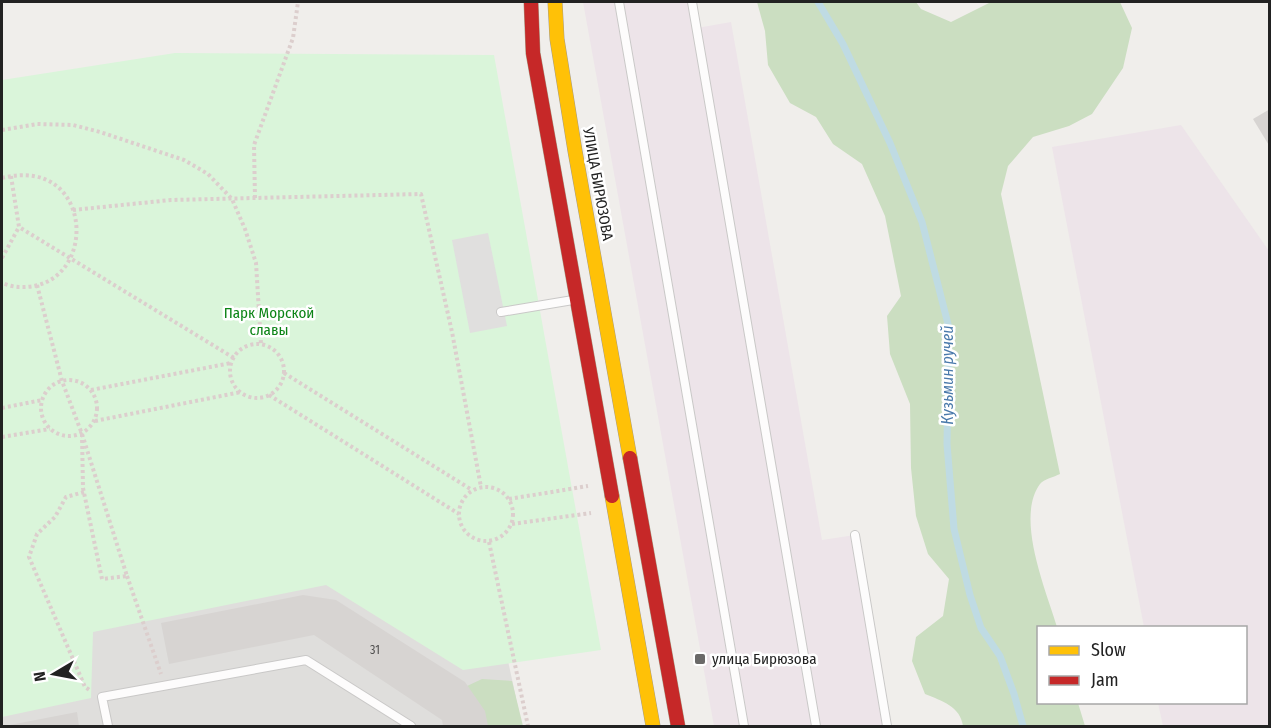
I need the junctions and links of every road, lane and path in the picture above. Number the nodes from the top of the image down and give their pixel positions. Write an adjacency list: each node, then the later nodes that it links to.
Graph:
1 (298, 2): 9 (path)
2 (531, 2): 17 (main road)
3 (555, 2): 50 (main road, УЛИЦА БИРЮЗОВА)
4 (619, 2): 51 (lane)
5 (692, 2): 52 (lane)
6 (2, 130): 10 (path)
7 (11, 176): 8 (path); 11 (path); 12 (path)
8 (2, 178)
9 (255, 198): 10 (path); 34 (path)
10 (232, 199): 11 (path); 19 (path)
11 (73, 210): 14 (path)
12 (20, 227): 13 (path); 14 (path)
13 (2, 258)
14 (70, 258): 16 (path); 20 (path)
15 (2, 284): 16 (path)
16 (37, 285): 23 (path)
17 (576, 300): 18 (lane); 33 (main road)
18 (501, 312)
19 (261, 344): 20 (path); 22 (path)
20 (234, 358): 21 (path)
21 (231, 363): 24 (path); 25 (path)
22 (284, 373): 26 (path); 35 (path)
23 (62, 381): 24 (path); 27 (path); 31 (path)
24 (91, 390): 29 (path)
25 (241, 392): 26 (path); 29 (path)
26 (269, 395): 39 (path)
27 (42, 400): 28 (path); 30 (path)
28 (2, 408)
29 (95, 421): 31 (path)
30 (50, 429): 31 (path); 32 (path)
31 (82, 434): 36 (path); 43 (path)
32 (2, 437)
33 (610, 483): 37 (path); 38 (main road)
34 (481, 487): 35 (path); 37 (path)
35 (472, 490): 39 (path)
36 (84, 492): 43 (path); 45 (path)
37 (509, 499): 40 (path)
38 (615, 509): 40 (path); 49 (main road)
39 (459, 514): 42 (path)
40 (512, 524): 42 (path)
41 (855, 535): 53 (lane)
42 (489, 542): 48 (path)
43 (127, 576): 44 (path)
44 (165, 686): 45 (lane); 47 (lane)
45 (102, 697): 46 (lane)
46 (108, 726)
47 (411, 726)
48 (528, 726)
49 (653, 726)
50 (678, 726)
51 (744, 726)
52 (816, 726)
53 (887, 726)

